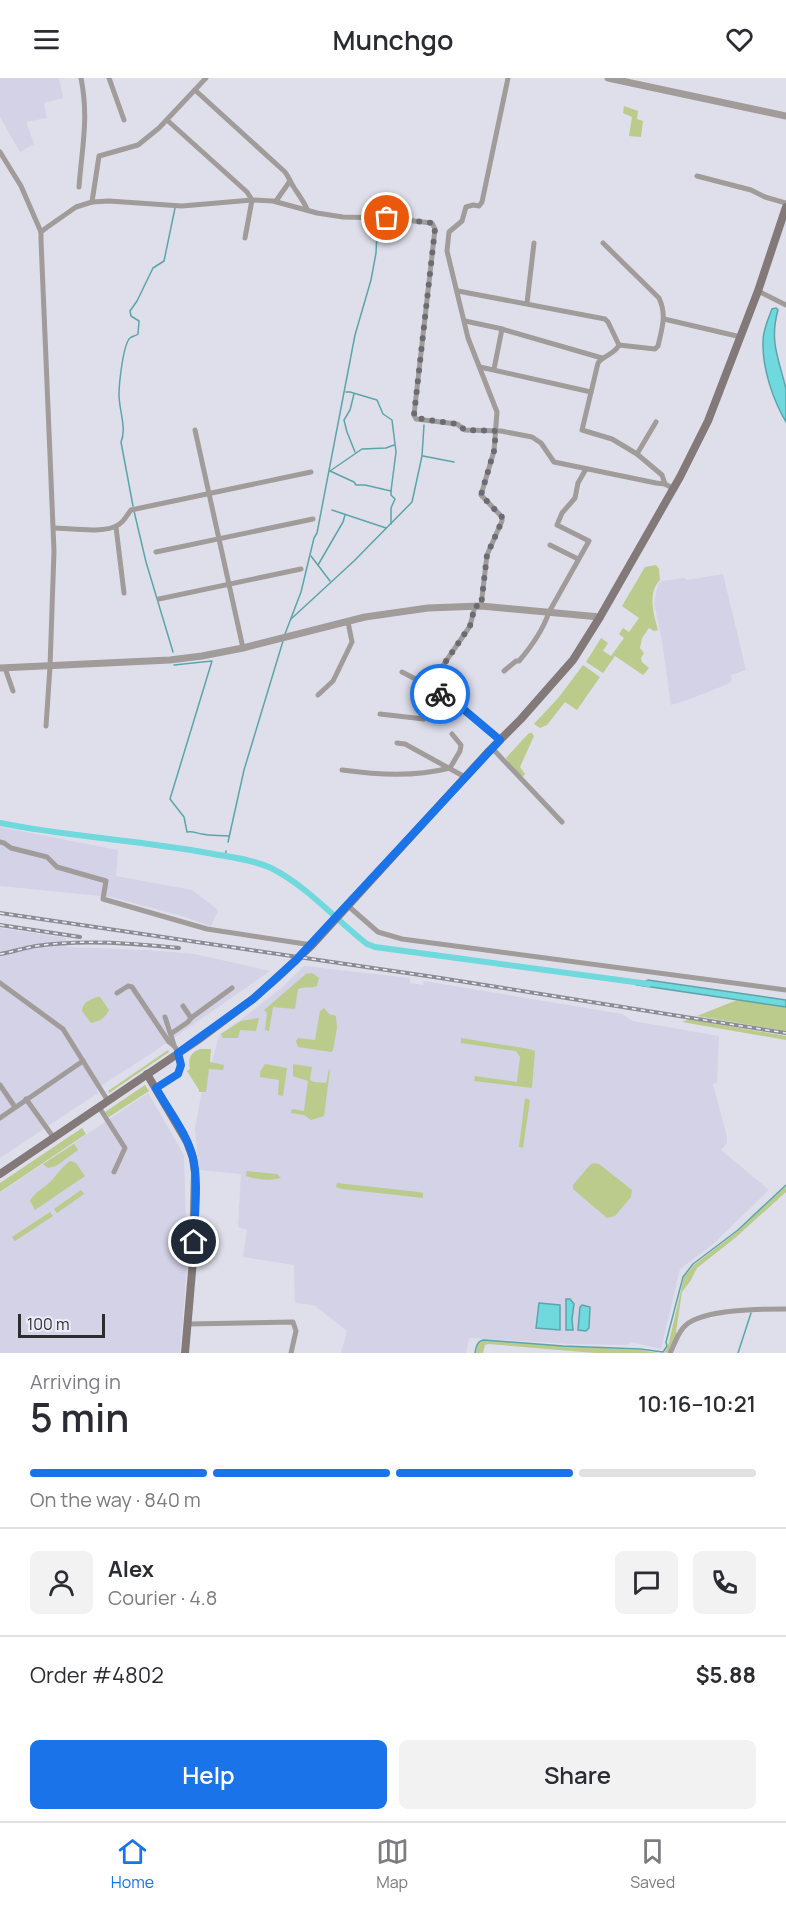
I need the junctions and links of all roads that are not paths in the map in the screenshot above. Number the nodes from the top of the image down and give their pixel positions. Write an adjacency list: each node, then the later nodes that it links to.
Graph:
1 (81, 78): 13 (street)
2 (110, 78): 8 (street)
3 (206, 78): 6 (street)
4 (508, 78): 23 (street)
5 (608, 78): 7 (street)
6 (195, 90): 9 (street); 12 (street)
7 (786, 116)
8 (124, 120)
9 (167, 120): 14 (street); 16 (street)
10 (0, 152): 19 (street)
11 (697, 176): 17 (street)
12 (290, 181): 15 (street); 18 (street)
13 (79, 187)
14 (252, 200): 15 (street); 16 (street); 20 (street)
15 (276, 201): 18 (street)
16 (92, 202): 19 (street)
17 (786, 205): 24 (main road)
18 (307, 209): 38 (street)
19 (41, 232): 47 (street)
20 (245, 238)
21 (534, 243): 25 (street)
22 (603, 243): 27 (street)
23 (458, 291): 25 (street); 28 (street)
24 (758, 291): 26 (street); 30 (main road)
25 (527, 303): 31 (street)
26 (786, 305)
27 (664, 319): 30 (street); 31 (street)
28 (465, 321): 29 (street); 33 (street)
29 (502, 329): 32 (street); 34 (street)
30 (741, 337): 43 (main road)
31 (619, 345): 32 (street)
32 (602, 358): 35 (street)
33 (480, 368): 34 (street); 38 (street)
34 (494, 369): 35 (street)
35 (591, 392): 39 (street)
36 (656, 422): 39 (street)
37 (195, 430): 44 (street)
38 (496, 431): 40 (street); 56 (street)
39 (637, 454): 42 (street)
40 (586, 468): 42 (street); 51 (street)
41 (311, 472): 44 (street)
42 (665, 483): 43 (street)
43 (674, 489): 58 (main road)
44 (209, 494): 46 (street); 48 (street)
45 (313, 519): 48 (street)
46 (116, 527): 47 (street); 54 (street)
47 (54, 528): 61 (street)
48 (219, 539): 50 (street); 53 (street)
49 (550, 545): 51 (street)
50 (156, 552)
51 (578, 559): 57 (street)
52 (302, 569): 53 (street)
53 (229, 585): 55 (street); 60 (street)
54 (123, 593)
55 (159, 599)
56 (478, 606): 57 (street); 59 (street); 65 (street)
57 (549, 612): 58 (street); 63 (street)
58 (600, 617): 72 (main road)
59 (348, 622): 60 (street); 67 (street)
60 (243, 648): 61 (street)
61 (50, 667): 62 (street); 70 (street)
62 (3, 668): 66 (street)
63 (504, 671)
64 (402, 672): 65 (street)
65 (429, 686): 68 (street)
66 (13, 691)
67 (318, 695)
68 (442, 696): 69 (street); 72 (street)
69 (380, 714)
70 (46, 726)
71 (452, 734): 75 (street)
72 (500, 740): 74 (main road)
73 (398, 743): 75 (street)
74 (492, 748): 77 (main road); 78 (street)
75 (450, 768): 76 (street); 77 (street)
76 (342, 770)
77 (465, 777): 80 (main road)
78 (562, 822)
79 (0, 842): 81 (street)
80 (345, 908): 81 (main road); 84 (street)
81 (312, 945): 90 (main road)
82 (0, 982): 91 (street)
83 (232, 988): 88 (street)
84 (786, 990)
85 (117, 993): 90 (street)
86 (183, 1006): 88 (street)
87 (165, 1017): 89 (street)
88 (190, 1018): 89 (street)
89 (171, 1033): 90 (street)
90 (176, 1049): 92 (main road); 94 (street)
91 (83, 1061): 95 (street); 96 (street)
92 (147, 1074): 94 (main road); 96 (main road)
93 (0, 1085): 97 (street)
94 (156, 1088): 104 (main road)
95 (26, 1099): 97 (street); 100 (street)
96 (108, 1101): 98 (main road)
97 (15, 1107): 99 (street)
98 (99, 1107): 100 (main road); 101 (street)
99 (0, 1118)
100 (54, 1138): 102 (main road)
101 (114, 1172)
102 (0, 1174)
103 (786, 1309): 107 (street)
104 (188, 1324): 105 (main road); 106 (street)
105 (185, 1353)
106 (291, 1353)
107 (670, 1353)

